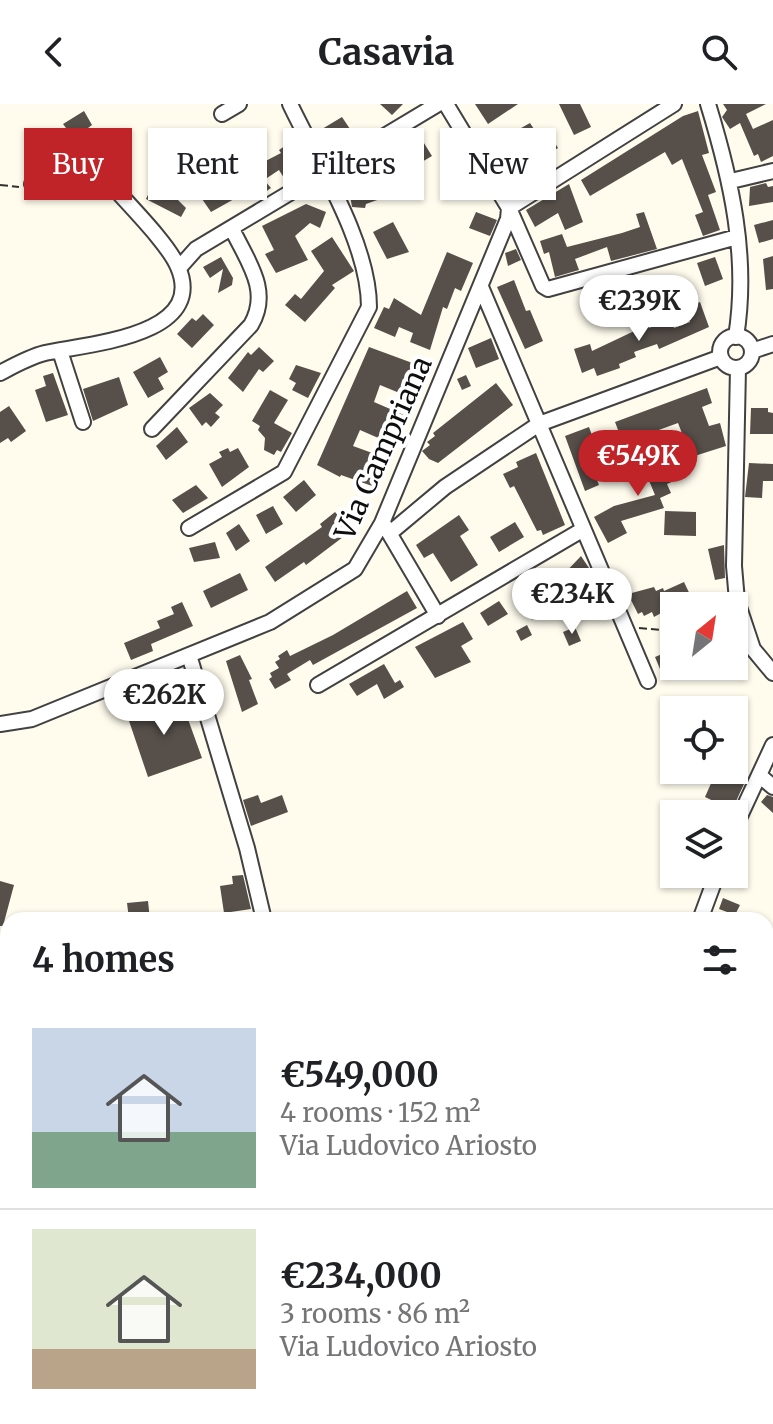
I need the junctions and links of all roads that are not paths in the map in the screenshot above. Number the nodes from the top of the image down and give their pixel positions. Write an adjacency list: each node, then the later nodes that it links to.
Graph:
1 (239, 104): 6 (street)
2 (290, 104): 7 (street)
3 (445, 104): 8 (street); 14 (street)
4 (674, 104): 14 (street)
5 (708, 104): 10 (street)
6 (222, 114)
7 (301, 128)
8 (402, 128)
9 (773, 171): 10 (street)
10 (731, 181): 16 (street)
11 (283, 197): 15 (street)
12 (121, 200): 17 (street)
13 (335, 200): 29 (street)
14 (509, 208): 16 (street); 18 (street, Via Campriana)
15 (232, 229): 17 (street); 28 (street)
16 (737, 237): 19 (street)
17 (179, 268): 21 (street)
18 (481, 287): 27 (street); 30 (street, Via Campriana)
19 (736, 337): 22 (street); 23 (street)
20 (773, 344): 22 (street)
21 (60, 351): 25 (street); 26 (street)
22 (752, 351): 24 (street)
23 (721, 357): 24 (street); 27 (street)
24 (738, 368): 34 (street)
25 (0, 373)
26 (83, 422)
27 (539, 424): 30 (street); 31 (street)
28 (152, 429)
29 (189, 528)
30 (386, 528): 32 (street); 33 (street, Via Campriana)
31 (582, 530): 32 (street); 35 (street)
32 (438, 616): 36 (street)
33 (189, 655): 37 (street, Via Campriana); 43 (street)
34 (773, 673)
35 (648, 681)
36 (318, 685)
37 (0, 724)
38 (773, 745): 39 (street)
39 (759, 775): 40 (street); 41 (street)
40 (773, 787)
41 (747, 800)
42 (712, 888): 44 (street)
43 (262, 912)
44 (703, 912)

